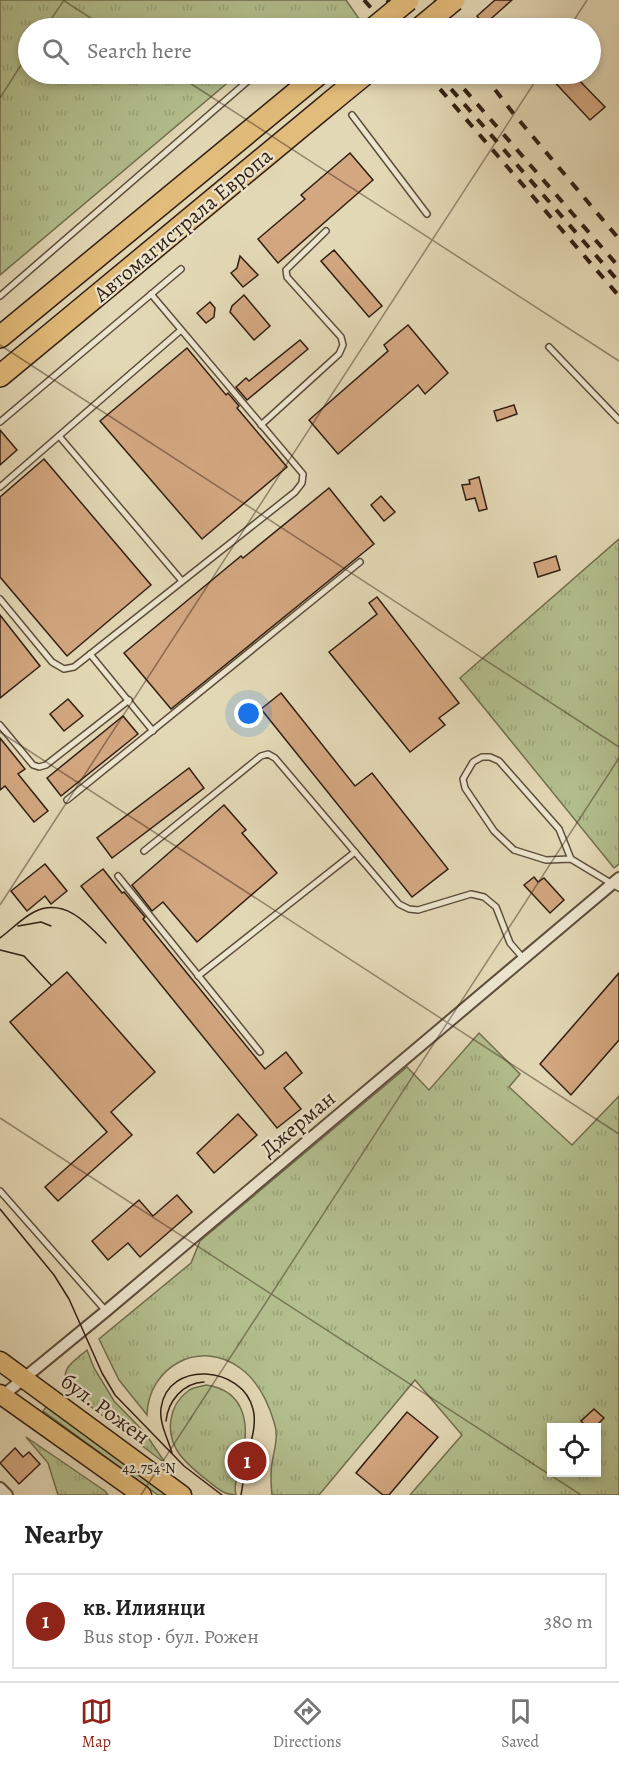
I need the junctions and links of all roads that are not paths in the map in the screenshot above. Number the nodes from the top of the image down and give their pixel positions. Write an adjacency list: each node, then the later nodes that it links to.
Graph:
1 (408, 0): 3 (highway, bridge)
2 (454, 0): 4 (highway, bridge)
3 (386, 18)
4 (432, 18)
5 (244, 84): 13 (lane)
6 (306, 84): 15 (highway, Автомагистрала Европа)
7 (353, 84): 17 (highway, Автомагистрала Европа, bridge)
8 (352, 115): 9 (lane)
9 (427, 214)
10 (327, 231): 20 (lane)
11 (181, 269): 12 (lane)
12 (151, 294): 14 (lane); 19 (lane)
13 (0, 296)
14 (181, 330): 20 (lane); 21 (lane)
15 (0, 337)
16 (549, 347): 18 (lane)
17 (0, 376)
18 (619, 420)
19 (0, 422)
20 (261, 425): 24 (lane)
21 (59, 436): 22 (lane); 24 (lane)
22 (0, 487)
23 (360, 562): 29 (lane)
24 (182, 581): 26 (lane)
25 (0, 599): 26 (lane)
26 (90, 654): 27 (lane)
27 (129, 700): 28 (lane); 29 (lane)
28 (0, 725)
29 (153, 731): 30 (lane)
30 (67, 800)
31 (144, 851): 32 (lane)
32 (355, 852): 36 (lane); 37 (lane)
33 (571, 859): 33 (lane); 35 (lane)
34 (118, 876): 37 (lane)
35 (617, 883): 36 (street, Джерман)
36 (524, 959): 40 (street, Джерман)
37 (198, 976): 38 (lane)
38 (260, 1052)
39 (0, 1191): 40 (lane)
40 (106, 1311): 42 (street, Джерман)
41 (0, 1361): 42 (main road, бул. Рожен)
42 (23, 1379): 43 (street, Джерман); 49 (main road, бул. Рожен)
43 (1, 1396): 44 (main road)
44 (106, 1469): 47 (street); 48 (main road)
45 (0, 1488): 46 (street)
46 (7, 1495)
47 (128, 1495)
48 (142, 1495)
49 (182, 1495)

